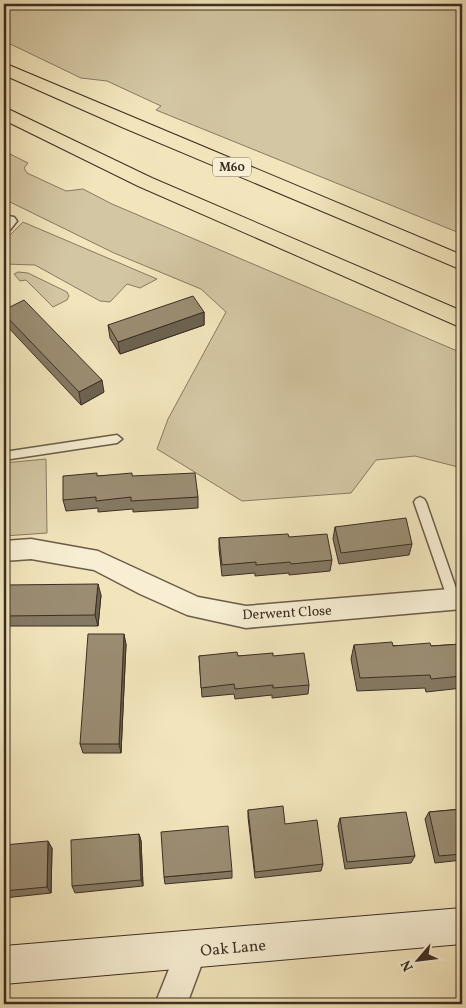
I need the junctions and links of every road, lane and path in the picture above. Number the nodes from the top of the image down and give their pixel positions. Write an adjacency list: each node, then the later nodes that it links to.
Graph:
1 (4, 68): 5 (highway, M60)
2 (4, 113): 4 (highway)
3 (4, 128): 4 (highway)
4 (91, 156): 6 (highway)
5 (462, 263)
6 (462, 320)
7 (117, 439): 8 (lane)
8 (4, 456)
9 (420, 502): 11 (lane)
10 (4, 551): 11 (street, Derwent Close)
11 (458, 600)
12 (462, 926): 13 (street, Oak Lane)
13 (192, 950): 14 (street, Oak Lane); 15 (street)
14 (4, 965)
15 (170, 1004)

